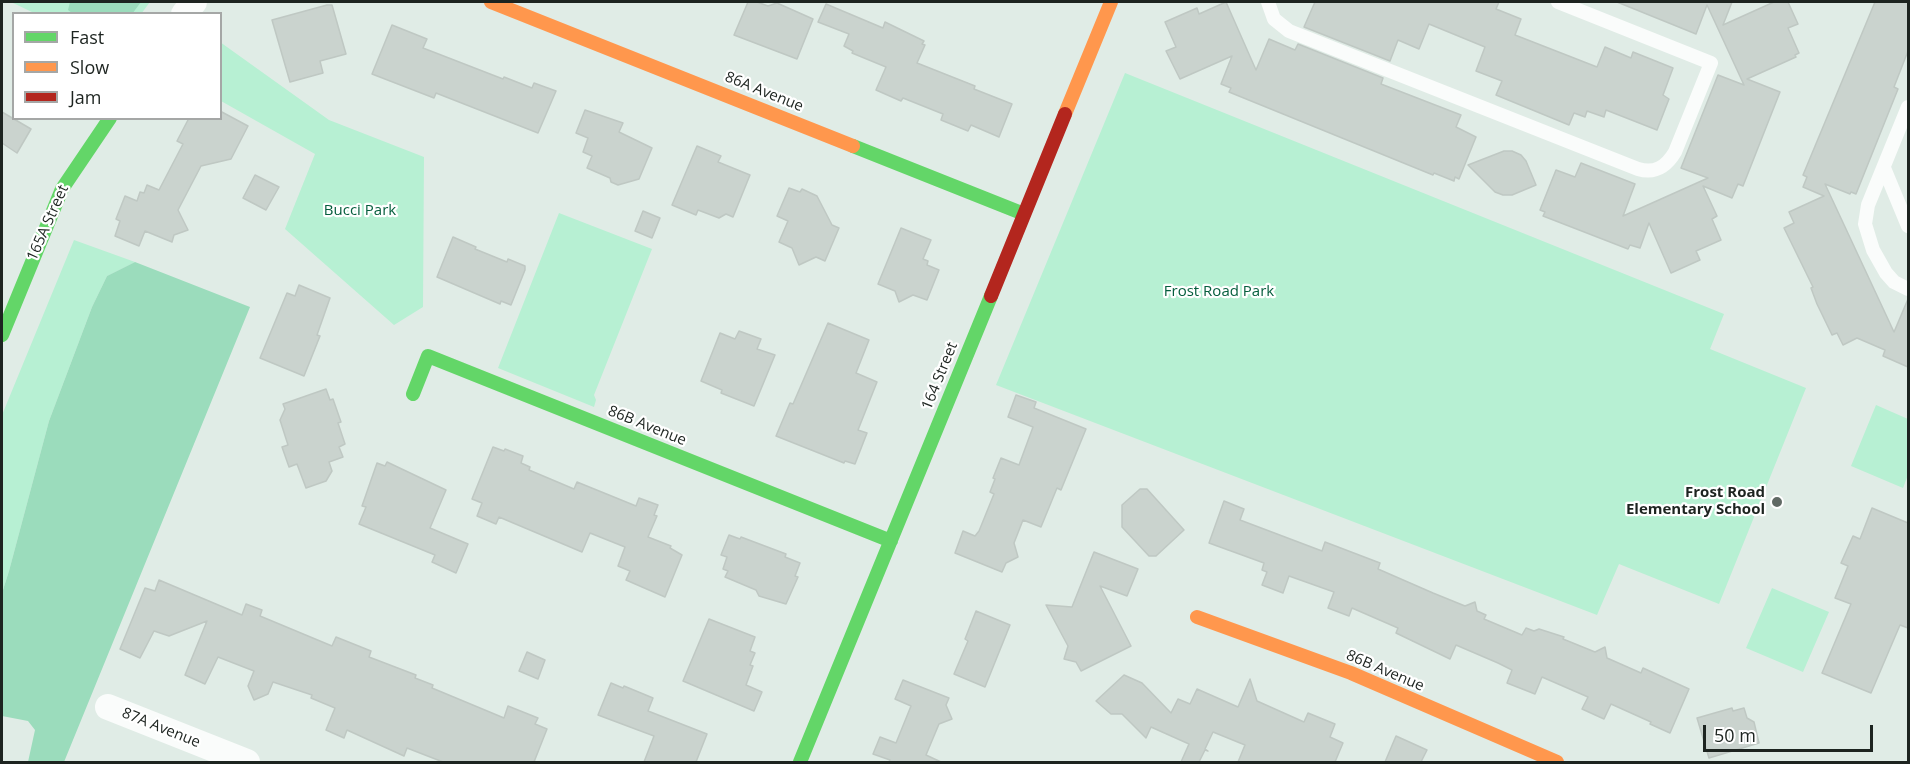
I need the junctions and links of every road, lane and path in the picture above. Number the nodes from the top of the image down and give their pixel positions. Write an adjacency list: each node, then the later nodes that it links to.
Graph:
1 (491, 2): 8 (street, 86A Avenue)
2 (1111, 2): 8 (street, 164 Street)
3 (1268, 2): 4 (lane)
4 (1558, 2)
5 (1908, 107): 7 (lane)
6 (109, 120): 11 (street, 165A Street)
7 (1884, 168): 9 (lane); 10 (lane)
8 (1024, 214): 13 (street, 164 Street)
9 (1908, 226)
10 (1908, 289)
11 (2, 335)
12 (413, 394): 13 (street, 86B Avenue)
13 (891, 540): 18 (street, 164 Street)
14 (1197, 617): 16 (street, 86B Avenue)
15 (108, 708): 17 (street, 87A Avenue)
16 (1508, 753): 19 (street, 86B Avenue)
17 (247, 762)
18 (800, 762)
19 (1557, 762)

